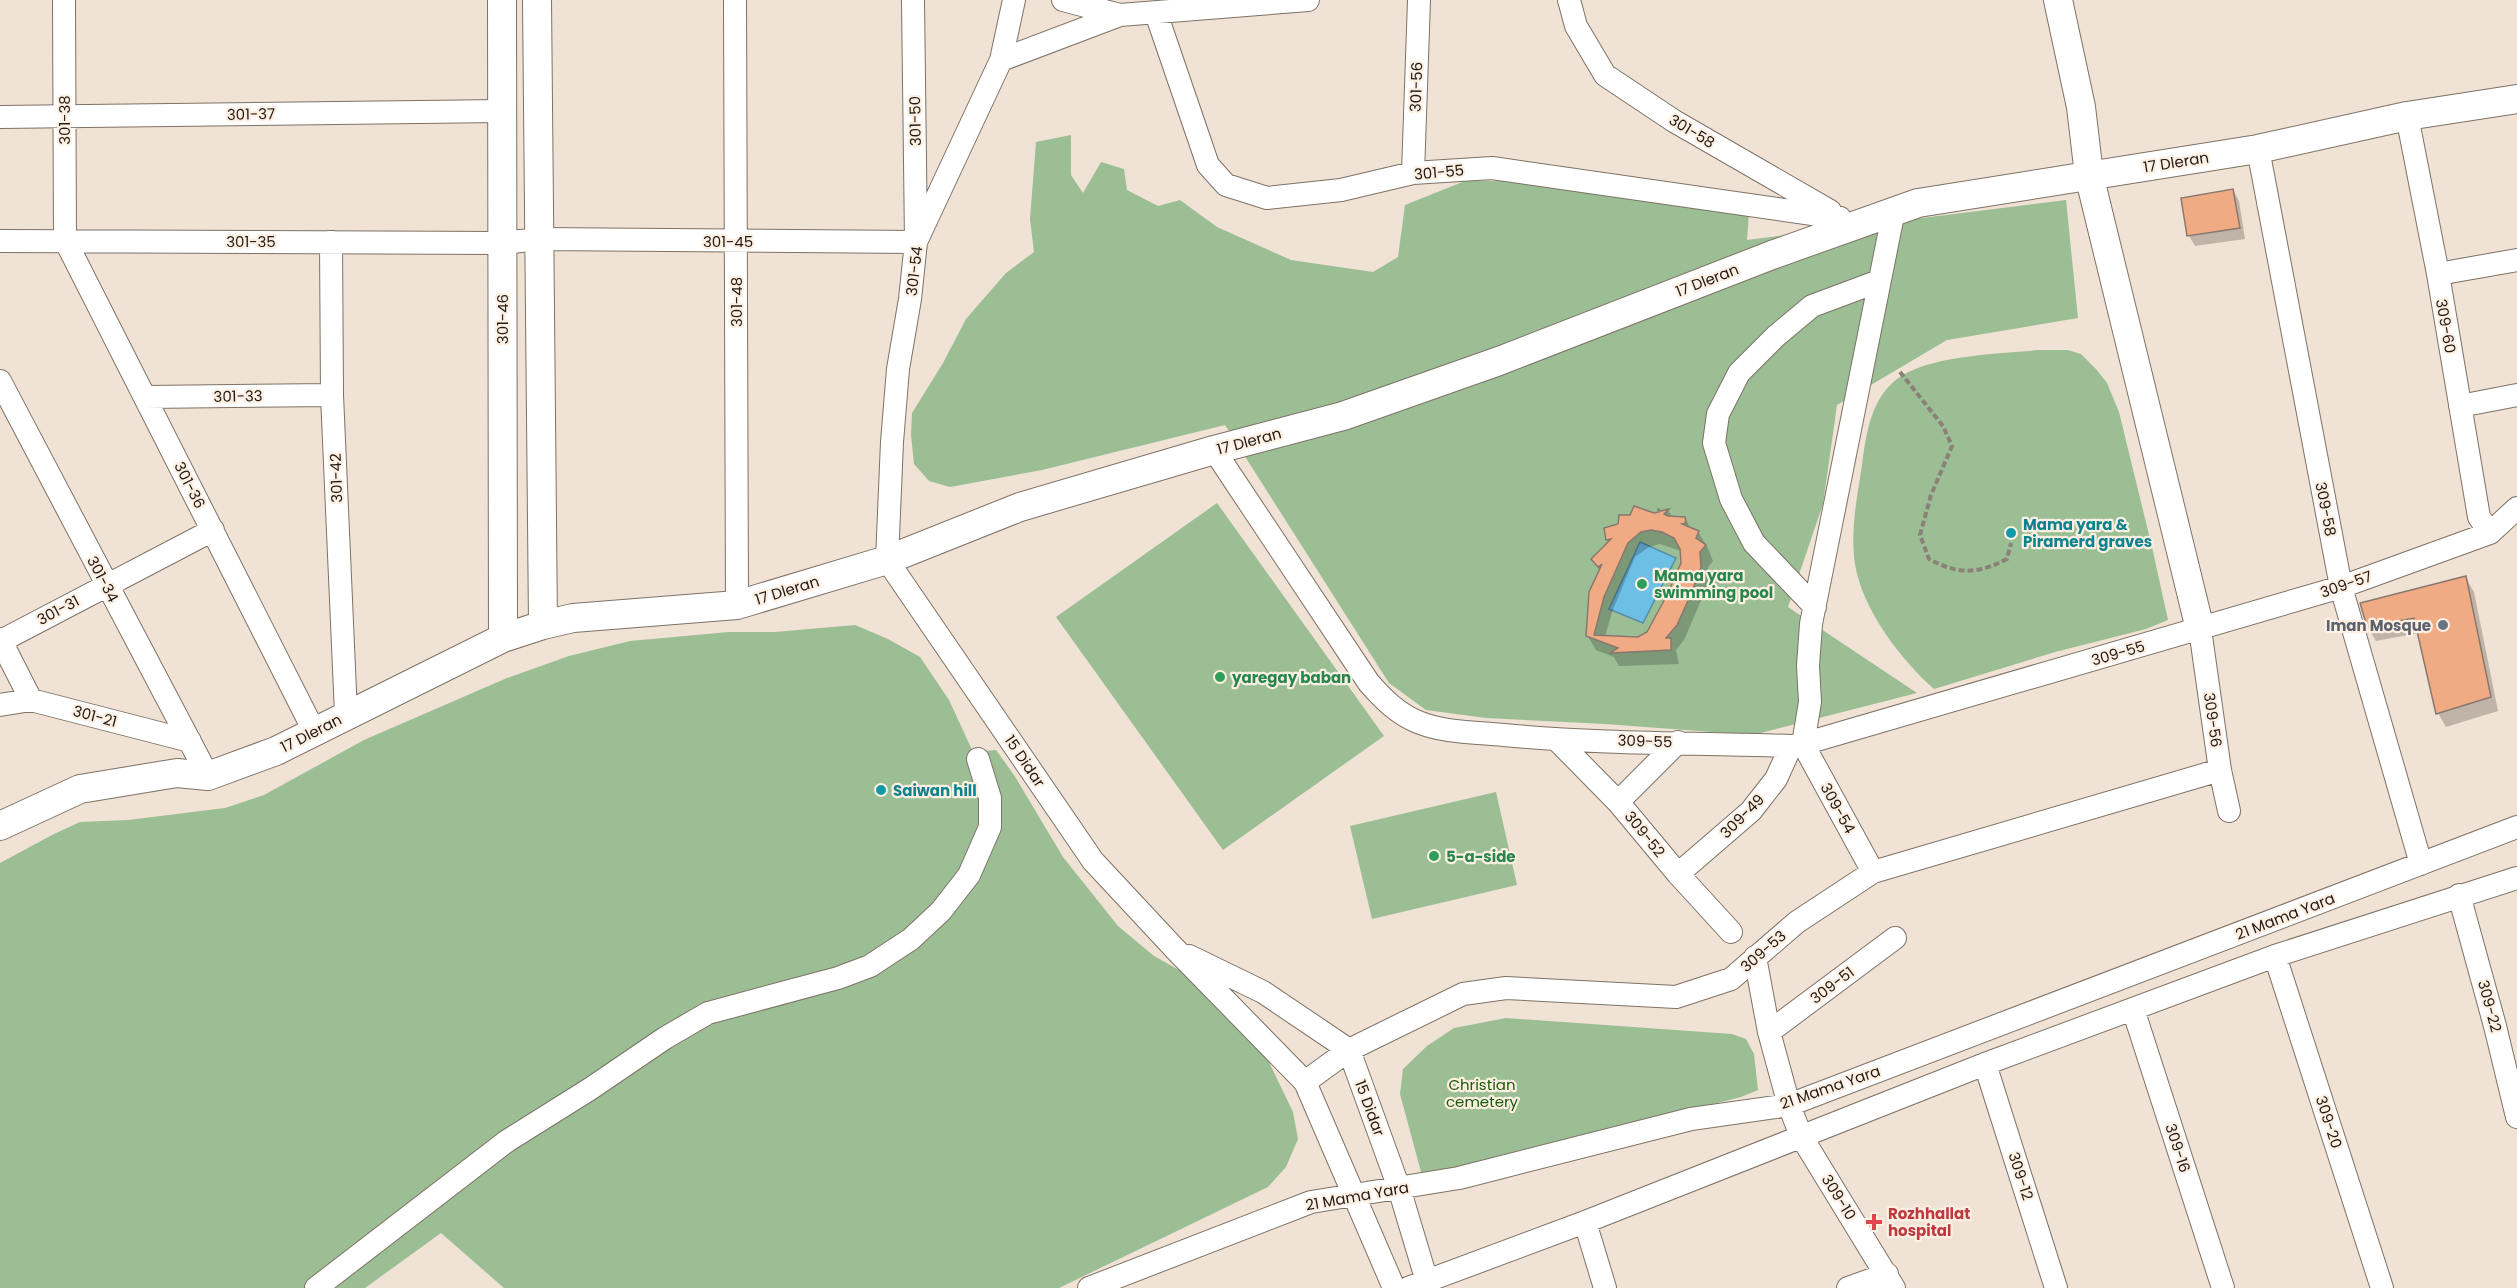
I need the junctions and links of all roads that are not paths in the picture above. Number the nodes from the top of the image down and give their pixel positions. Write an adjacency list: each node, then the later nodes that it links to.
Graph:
1 (64, 0): 17 (street, 301-38)
2 (502, 0): 16 (main road, 301-46)
3 (537, 0): 25 (main road)
4 (735, 0): 28 (street, 301-48)
5 (913, 0): 30 (street, 301-50)
6 (1014, 0): 14 (street, 301-54)
7 (1063, 0): 13 (street)
8 (1308, 0): 12 (street)
9 (1419, 0): 21 (street, 301-56)
10 (1569, 0): 24 (street, 301-58)
11 (2058, 0): 22 (main road)
12 (1155, 13): 13 (street); 21 (street, 301-55)
13 (1120, 15): 14 (street)
14 (1001, 60): 30 (street, 301-54)
15 (2517, 99): 18 (main road, 17 Dleran)
16 (502, 111): 17 (street, 301-37); 31 (main road, 301-46)
17 (64, 116): 19 (street, 301-37); 26 (street, 301-38)
18 (2407, 116): 20 (main road, 17 Dleran); 33 (street, 309-60)
19 (0, 117)
20 (2258, 149): 22 (main road, 17 Dleran); 46 (street, 309-58)
21 (1413, 173): 24 (street, 301-55)
22 (2089, 175): 23 (main road, 17 Dleran); 50 (main road)
23 (1894, 210): 24 (main road, 17 Dleran); 34 (street, 309-49)
24 (1847, 222): 40 (main road, 17 Dleran)
25 (540, 239): 28 (street, 301-45); 31 (street, 301-45); 49 (main road)
26 (65, 240): 27 (street, 301-35); 29 (street, 301-35); 38 (street, 301-36)
27 (0, 241)
28 (736, 241): 30 (street, 301-45); 47 (street, 301-48)
29 (331, 242): 31 (street, 301-35); 36 (street, 301-42)
30 (916, 242): 44 (street, 301-54)
31 (502, 243): 51 (main road, 301-46)
32 (2517, 260): 33 (street)
33 (2438, 273): 39 (street, 309-60)
34 (1879, 281): 48 (street, 309-49); 48 (street)
35 (0, 381): 45 (street, 301-34)
36 (332, 395): 38 (street, 301-33); 55 (street, 301-42)
37 (2517, 395): 39 (street)
38 (145, 397): 42 (street, 301-36)
39 (2460, 406): 43 (street, 309-60)
40 (1214, 450): 44 (main road, 17 Dleran); 57 (street, 309-55)
41 (2517, 508): 43 (street)
42 (213, 530): 45 (street, 301-31); 56 (street, 301-36)
43 (2490, 533): 46 (street, 309-57)
44 (887, 560): 47 (main road, 17 Dleran); 75 (street, 15 Didar)
45 (106, 585): 52 (street, 301-31); 58 (street, 301-34)
46 (2341, 587): 50 (street, 309-57); 68 (street, 309-58)
47 (738, 605): 49 (main road, 17 Dleran)
48 (1815, 607): 60 (street, 309-49)
49 (543, 625): 51 (main road, 17 Dleran)
50 (2200, 629): 60 (street, 309-55); 62 (street, 309-56)
51 (503, 638): 55 (main road, 17 Dleran)
52 (0, 640): 53 (street)
53 (31, 700): 54 (street, 301-21); 58 (street, 301-21)
54 (0, 705)
55 (346, 714): 56 (main road, 17 Dleran)
56 (314, 731): 63 (main road, 17 Dleran)
57 (1556, 739): 59 (street, 309-55); 64 (street, 309-52)
58 (190, 741): 63 (street, 301-34)
59 (1678, 742): 60 (street, 309-55); 64 (street)
60 (1797, 745): 69 (street, 309-54); 70 (street, 309-49)
61 (978, 759): 91 (street)
62 (2220, 770): 65 (street, 309-56); 69 (street, 309-53)
63 (208, 776): 66 (main road, 17 Dleran)
64 (1618, 802): 70 (street, 309-52)
65 (2229, 811)
66 (0, 826)
67 (2517, 827): 68 (street, 21 Mama Yara)
68 (2421, 864): 83 (street, 21 Mama Yara)
69 (1874, 872): 77 (street, 309-53)
70 (1678, 874): 73 (street, 309-52)
71 (2517, 878): 72 (street)
72 (2459, 895): 76 (street); 84 (street, 309-22)
73 (1731, 932)
74 (1895, 938): 79 (street, 309-51)
75 (1176, 950): 80 (street, 15 Didar); 82 (street, 15 Didar)
76 (2275, 956): 78 (street); 98 (street, 309-20)
77 (1755, 957): 79 (street); 80 (street, 309-53)
78 (2133, 1009): 81 (street); 97 (street, 309-16)
79 (1769, 1032): 83 (street)
80 (1348, 1050): 82 (street, 309-53); 86 (street, 15 Didar)
81 (1985, 1064): 85 (street); 96 (street, 309-12)
82 (1305, 1082): 87 (street, 15 Didar)
83 (1789, 1105): 85 (street, 309-10); 86 (street, 21 Mama Yara)
84 (2517, 1117)
85 (1801, 1136): 88 (street); 89 (street, 309-10)
86 (1400, 1188): 87 (street, 21 Mama Yara); 90 (street, 15 Didar)
87 (1353, 1196): 92 (street, 21 Mama Yara); 93 (street, 15 Didar)
88 (1585, 1222): 90 (street); 94 (street)
89 (1890, 1281): 95 (street)
90 (1421, 1285)
91 (316, 1288)
92 (1089, 1288)
93 (1394, 1288)
94 (1605, 1288)
95 (1848, 1288)
96 (2056, 1288)
97 (2223, 1288)
98 (2382, 1288)

